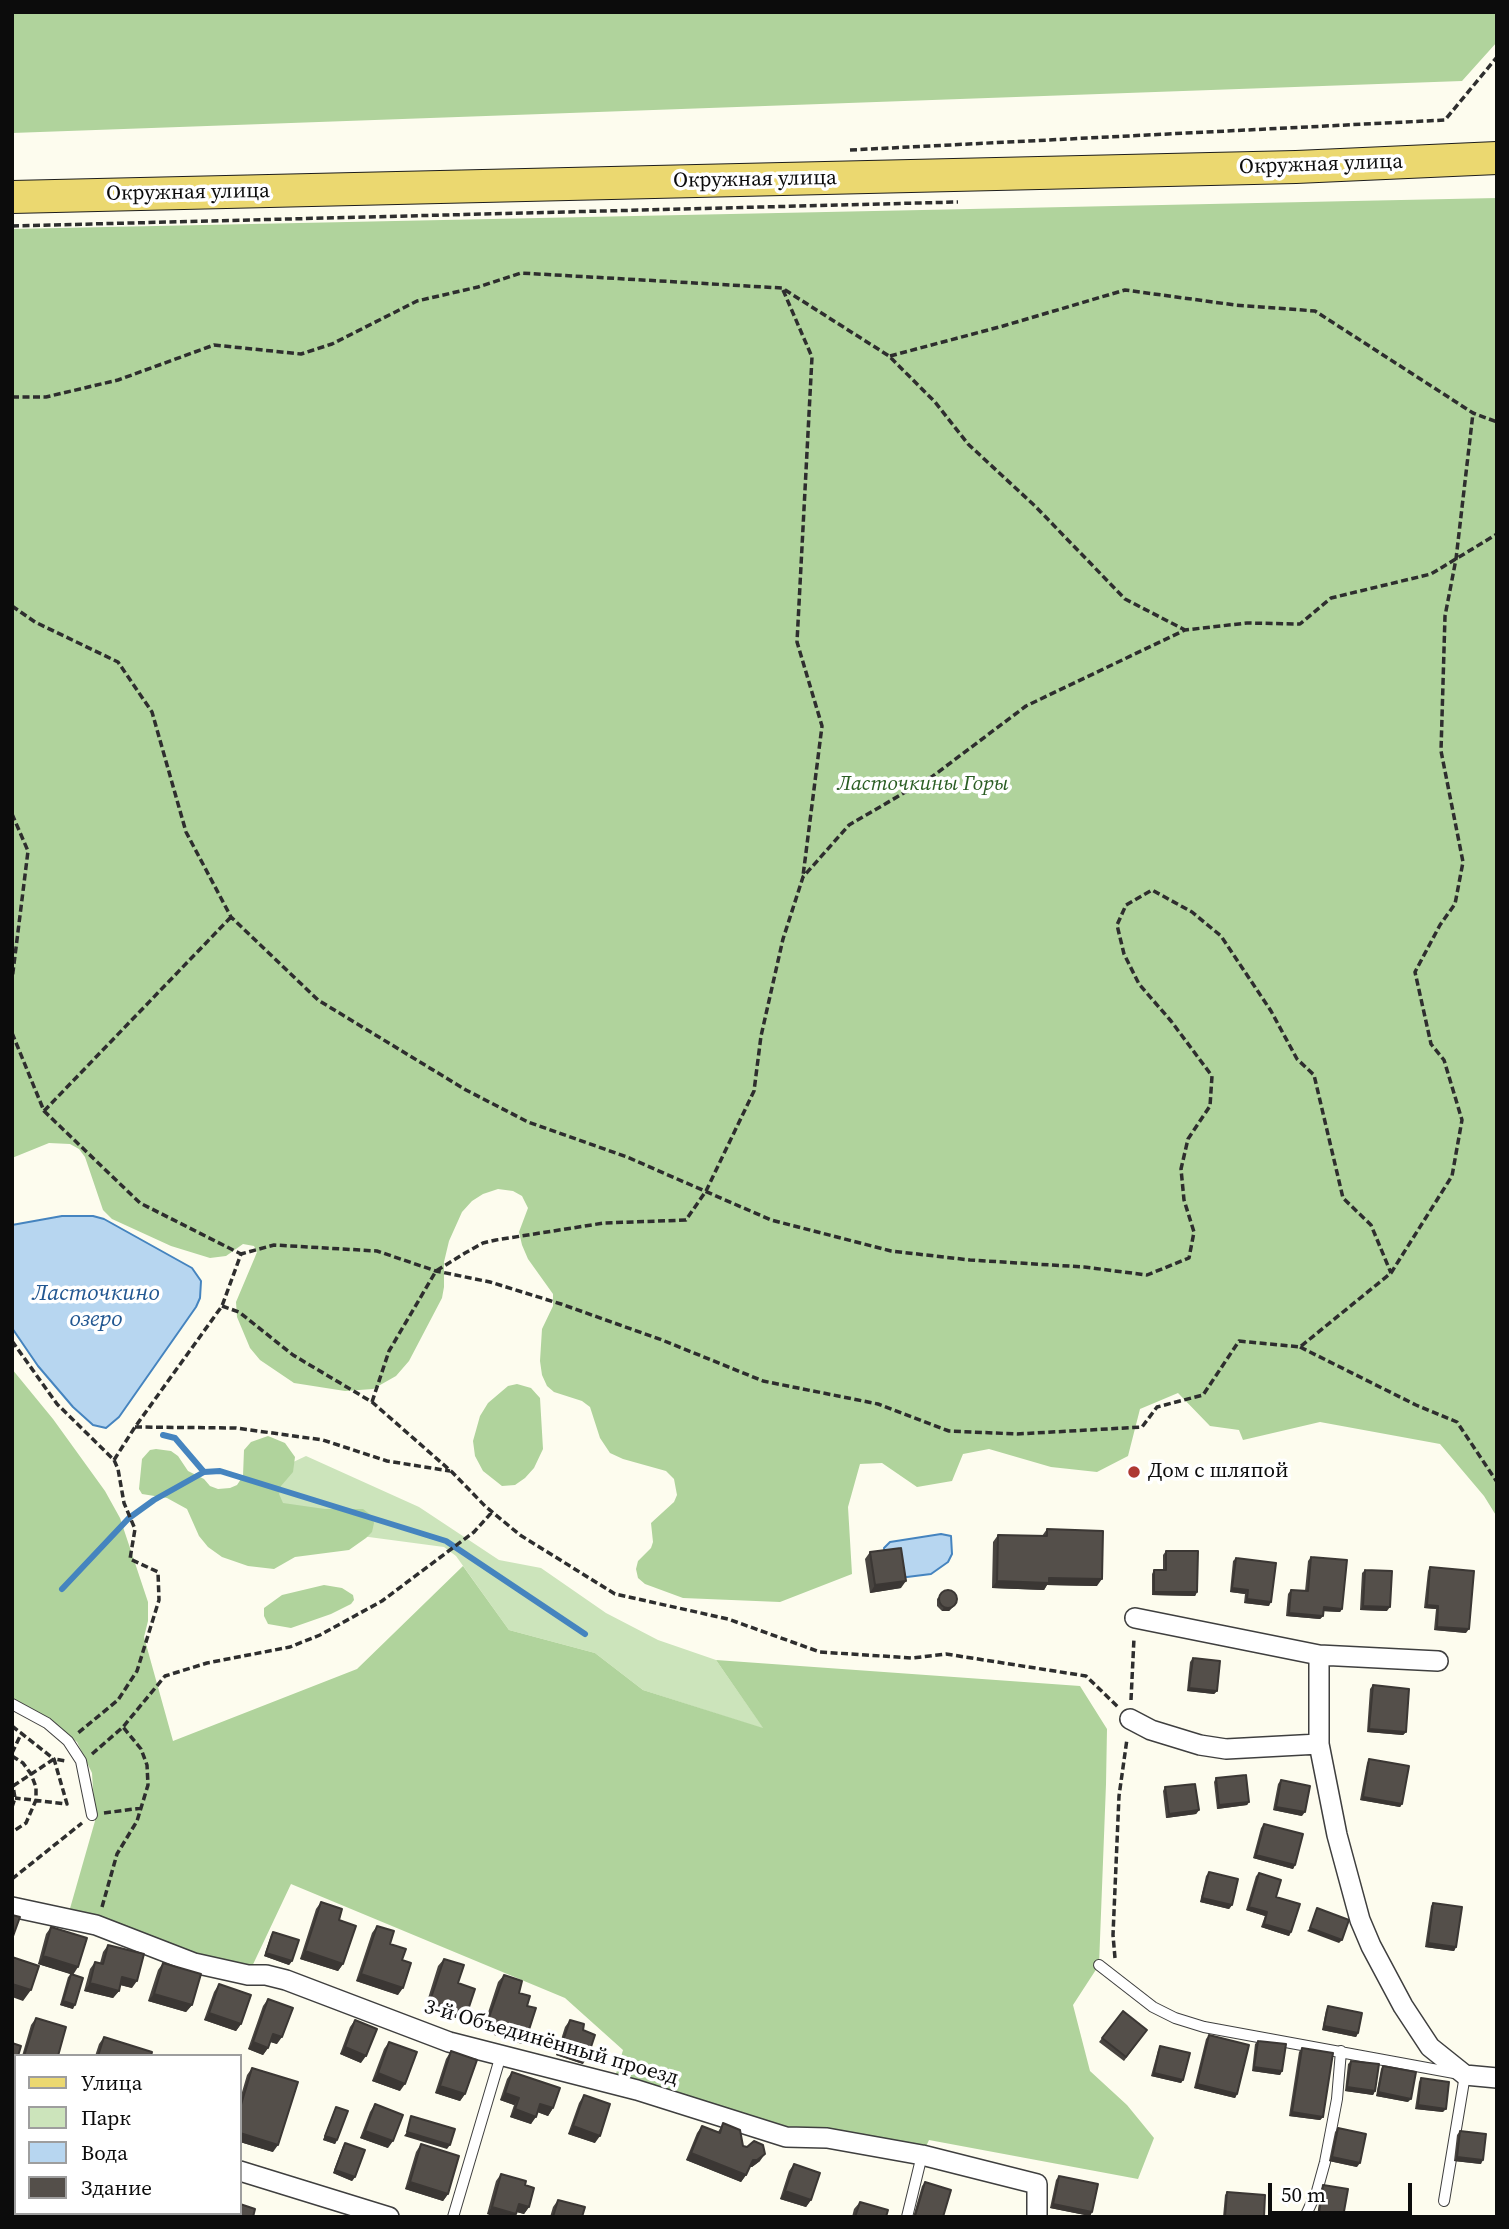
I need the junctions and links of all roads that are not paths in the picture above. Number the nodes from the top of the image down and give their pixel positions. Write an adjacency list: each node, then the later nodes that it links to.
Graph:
1 (1497, 158): 2 (main road, Окружная улица)
2 (12, 197)
3 (1135, 1618): 4 (street)
4 (1319, 1655): 5 (street); 8 (street)
5 (1438, 1661)
6 (12, 1704): 9 (lane)
7 (1130, 1719): 8 (street)
8 (1319, 1744): 14 (street)
9 (92, 1815)
10 (12, 1907): 13 (street, 3-й Объединённый проезд)
11 (1099, 1965): 12 (lane)
12 (1341, 2051): 14 (lane); 23 (lane)
13 (501, 2055): 16 (street, 3-й Объединённый проезд); 20 (lane)
14 (1465, 2074): 15 (street); 18 (lane)
15 (1497, 2078)
16 (922, 2154): 21 (lane); 22 (street, 3-й Объединённый проезд)
17 (242, 2172): 19 (street)
18 (1444, 2200)
19 (389, 2217)
20 (453, 2217)
21 (907, 2217)
22 (1037, 2217)
23 (1305, 2217)

